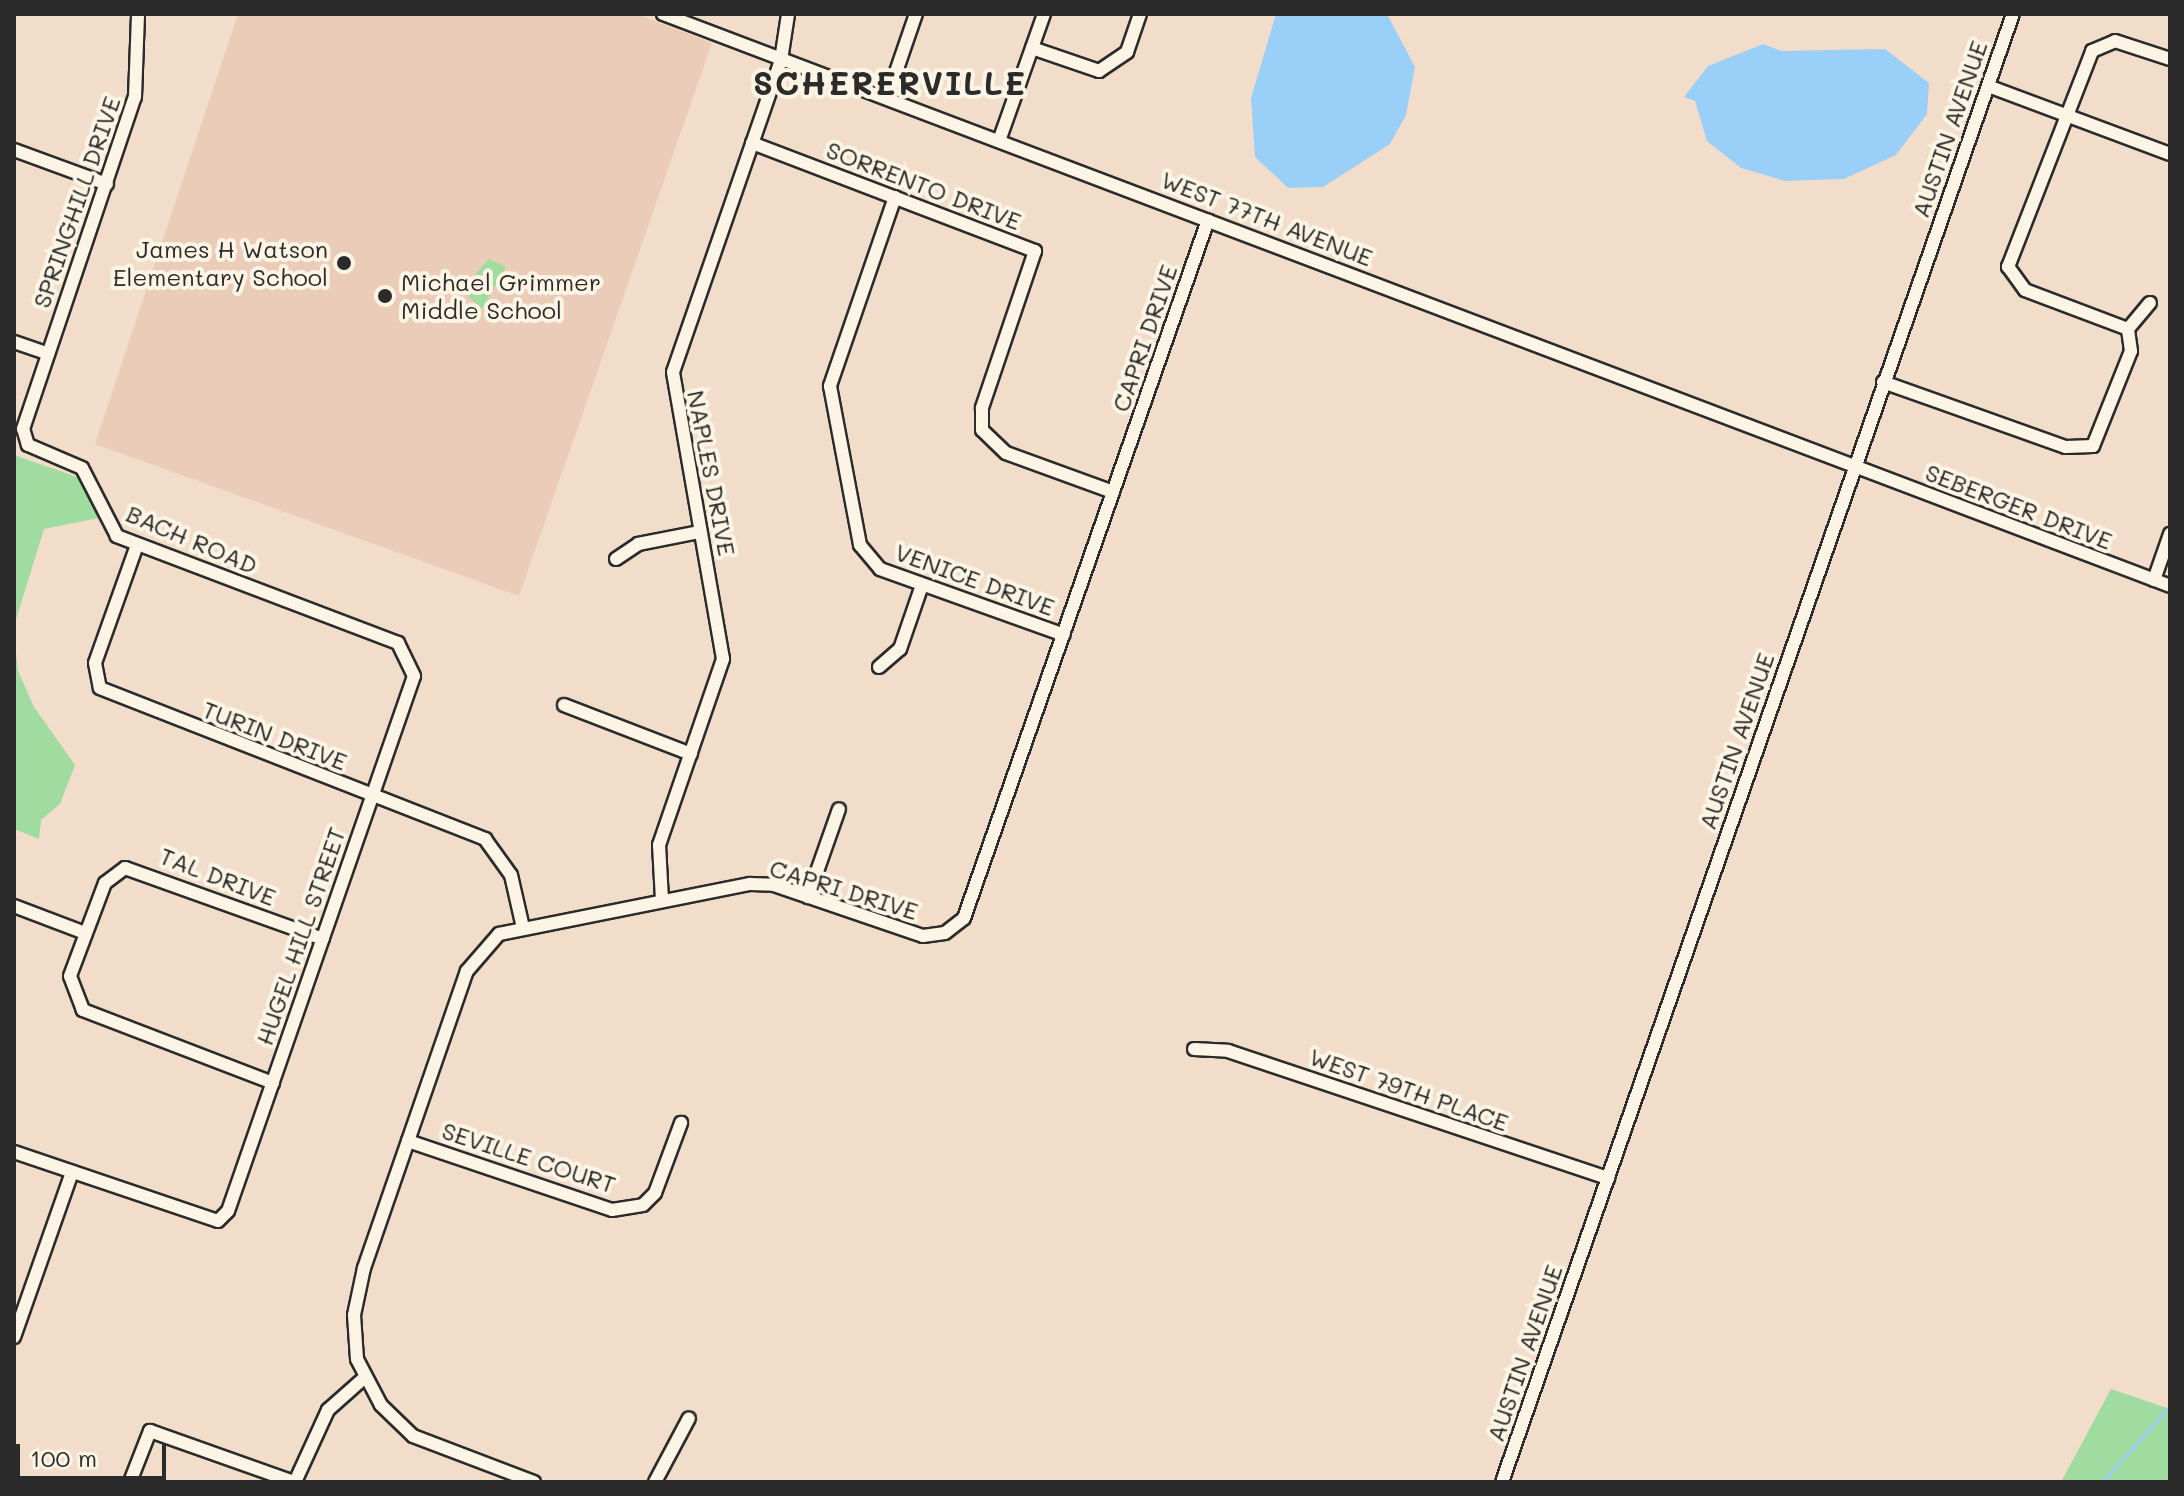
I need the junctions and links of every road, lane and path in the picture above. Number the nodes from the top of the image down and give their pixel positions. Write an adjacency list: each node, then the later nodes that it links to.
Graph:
1 (138, 14): 18 (street, SPRINGHILL DRIVE)
2 (663, 14): 10 (street, WEST 77TH AVENUE)
3 (788, 14): 10 (street, NAPLES DRIVE)
4 (916, 14): 12 (street)
5 (1044, 14): 8 (street)
6 (1140, 14): 8 (street)
7 (2013, 14): 11 (street, AUSTIN AVENUE)
8 (1032, 48): 14 (street)
9 (2170, 59): 13 (street)
10 (781, 60): 12 (street, WEST 77TH AVENUE); 15 (street, NAPLES DRIVE)
11 (1988, 86): 13 (street); 25 (street, AUSTIN AVENUE)
12 (887, 98): 14 (street, WEST 77TH AVENUE)
13 (2062, 113): 17 (street); 22 (street)
14 (999, 141): 20 (street, WEST 77TH AVENUE)
15 (752, 143): 19 (street, SORRENTO DRIVE); 28 (street, NAPLES DRIVE)
16 (14, 150): 18 (street)
17 (2170, 154)
18 (107, 184): 24 (street, SPRINGHILL DRIVE)
19 (895, 197): 27 (street, SORRENTO DRIVE); 33 (street, VENICE DRIVE)
20 (1208, 220): 26 (street, WEST 77TH AVENUE); 27 (street, CAPRI DRIVE)
21 (2150, 303): 22 (street)
22 (2128, 329): 25 (street)
23 (14, 342): 24 (street)
24 (48, 354): 30 (street, BACH ROAD)
25 (1883, 382): 26 (street, AUSTIN AVENUE)
26 (1856, 461): 32 (street, SEBERGER DRIVE); 54 (street, AUSTIN AVENUE)
27 (1113, 492): 35 (street, CAPRI DRIVE)
28 (700, 532): 31 (street); 39 (street, NAPLES DRIVE)
29 (2170, 534): 32 (street)
30 (137, 545): 36 (street, BACH ROAD); 40 (street, TURIN DRIVE)
31 (616, 559)
32 (2154, 580): 34 (street, SEBERGER DRIVE)
33 (922, 585): 35 (street, VENICE DRIVE); 37 (street)
34 (2170, 586)
35 (1064, 635): 42 (street, CAPRI DRIVE)
36 (413, 662): 40 (street, HUGEL HILL STREET)
37 (879, 667)
38 (564, 705): 39 (street)
39 (691, 754): 43 (street, NAPLES DRIVE)
40 (373, 795): 45 (street, TURIN DRIVE); 47 (street, HUGEL HILL STREET)
41 (839, 809): 42 (street)
42 (808, 897): 43 (street, CAPRI DRIVE)
43 (662, 900): 45 (street, CAPRI DRIVE)
44 (14, 906): 46 (street)
45 (523, 928): 51 (street, CAPRI DRIVE)
46 (85, 933): 47 (street, TAL DRIVE); 49 (street)
47 (323, 939): 49 (street, HUGEL HILL STREET)
48 (1194, 1049): 54 (street, WEST 79TH PLACE)
49 (273, 1083): 53 (street, HUGEL HILL STREET)
50 (681, 1123): 51 (street, SEVILLE COURT)
51 (408, 1141): 56 (street, CAPRI DRIVE)
52 (14, 1152): 53 (street)
53 (72, 1172): 55 (street)
54 (1608, 1178): 62 (street, AUSTIN AVENUE)
55 (14, 1337)
56 (364, 1378): 59 (street); 60 (street)
57 (689, 1418): 61 (street)
58 (130, 1482): 59 (street)
59 (295, 1482)
60 (534, 1482)
61 (655, 1482)
62 (1502, 1482)

